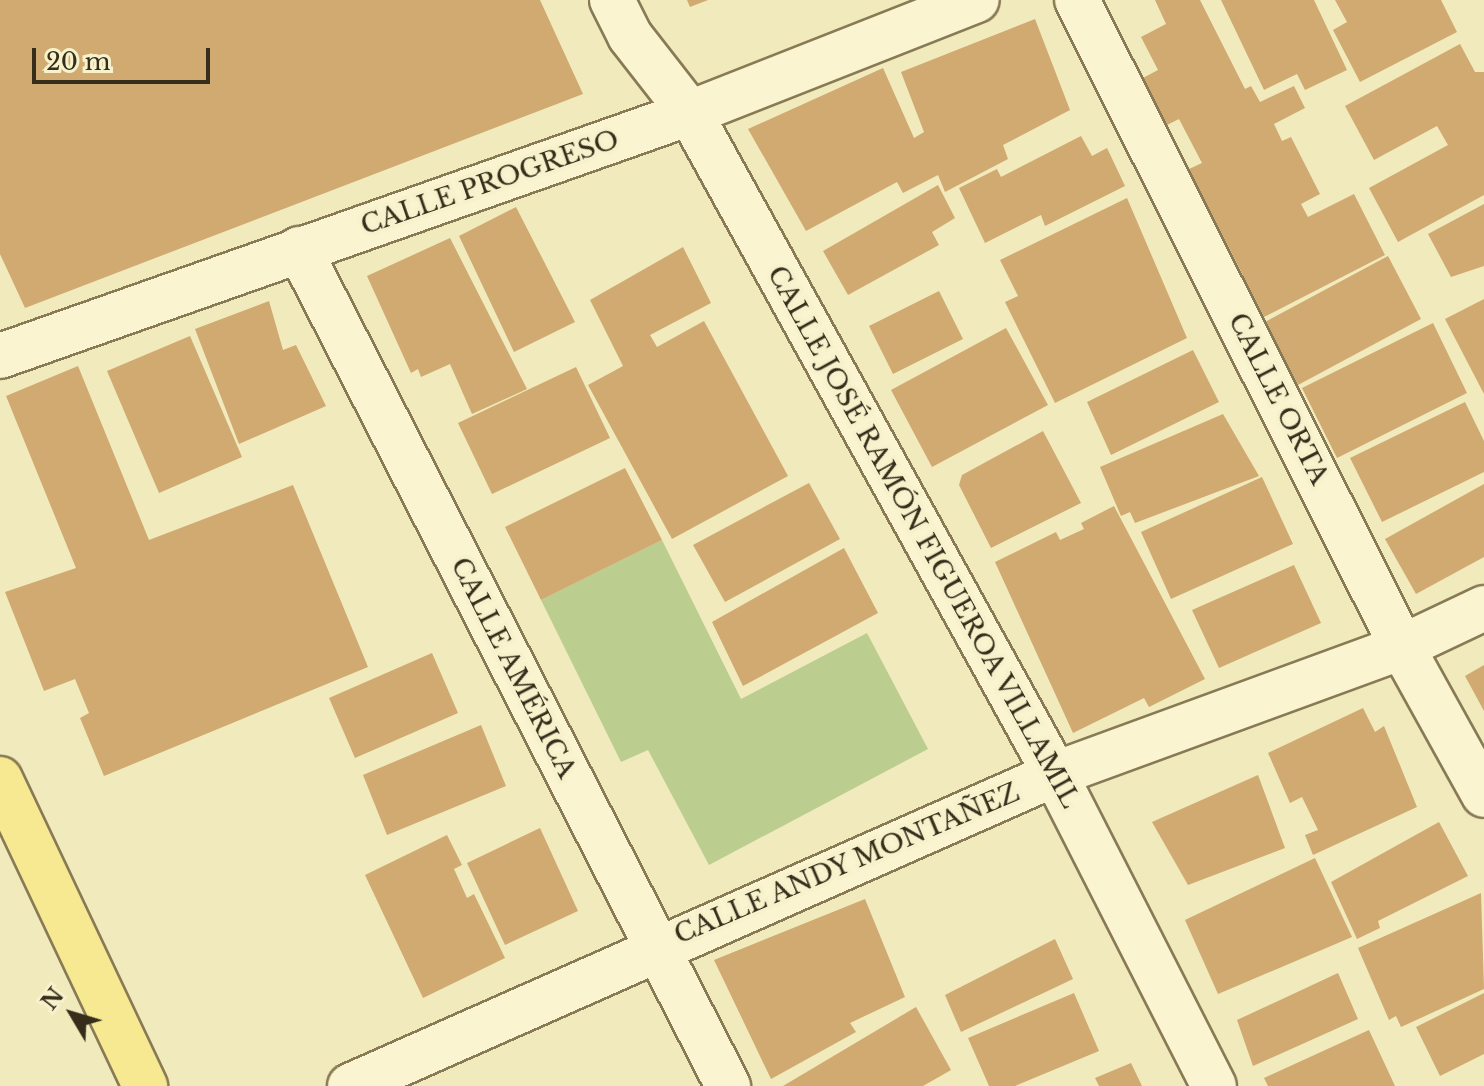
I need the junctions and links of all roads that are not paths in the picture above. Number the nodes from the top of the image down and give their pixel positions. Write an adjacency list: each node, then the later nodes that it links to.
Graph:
1 (612, 0): 4 (street, CALLE JOSÉ RAMÓN FIGUEROA VILLAMIL)
2 (977, 0): 4 (street, CALLE PROGRESO)
3 (1077, 0): 8 (street, CALLE ORTA)
4 (690, 113): 5 (street, CALLE PROGRESO); 9 (street, CALLE JOSÉ RAMÓN FIGUEROA VILLAMIL)
5 (299, 249): 6 (street, CALLE PROGRESO); 12 (street, CALLE AMÉRICA)
6 (0, 356)
7 (1484, 608): 8 (street, CALLE ANDY MONTAÑEZ)
8 (1402, 647): 9 (street, CALLE ANDY MONTAÑEZ); 11 (street, CALLE ORTA)
9 (1055, 774): 12 (street, CALLE ANDY MONTAÑEZ); 16 (street, CALLE JOSÉ RAMÓN FIGUEROA VILLAMIL)
10 (0, 779): 13 (main road)
11 (1484, 795)
12 (655, 947): 14 (street, CALLE ANDY MONTAÑEZ); 15 (street, CALLE AMÉRICA)
13 (145, 1086)
14 (350, 1086)
15 (728, 1086)
16 (1214, 1086)

